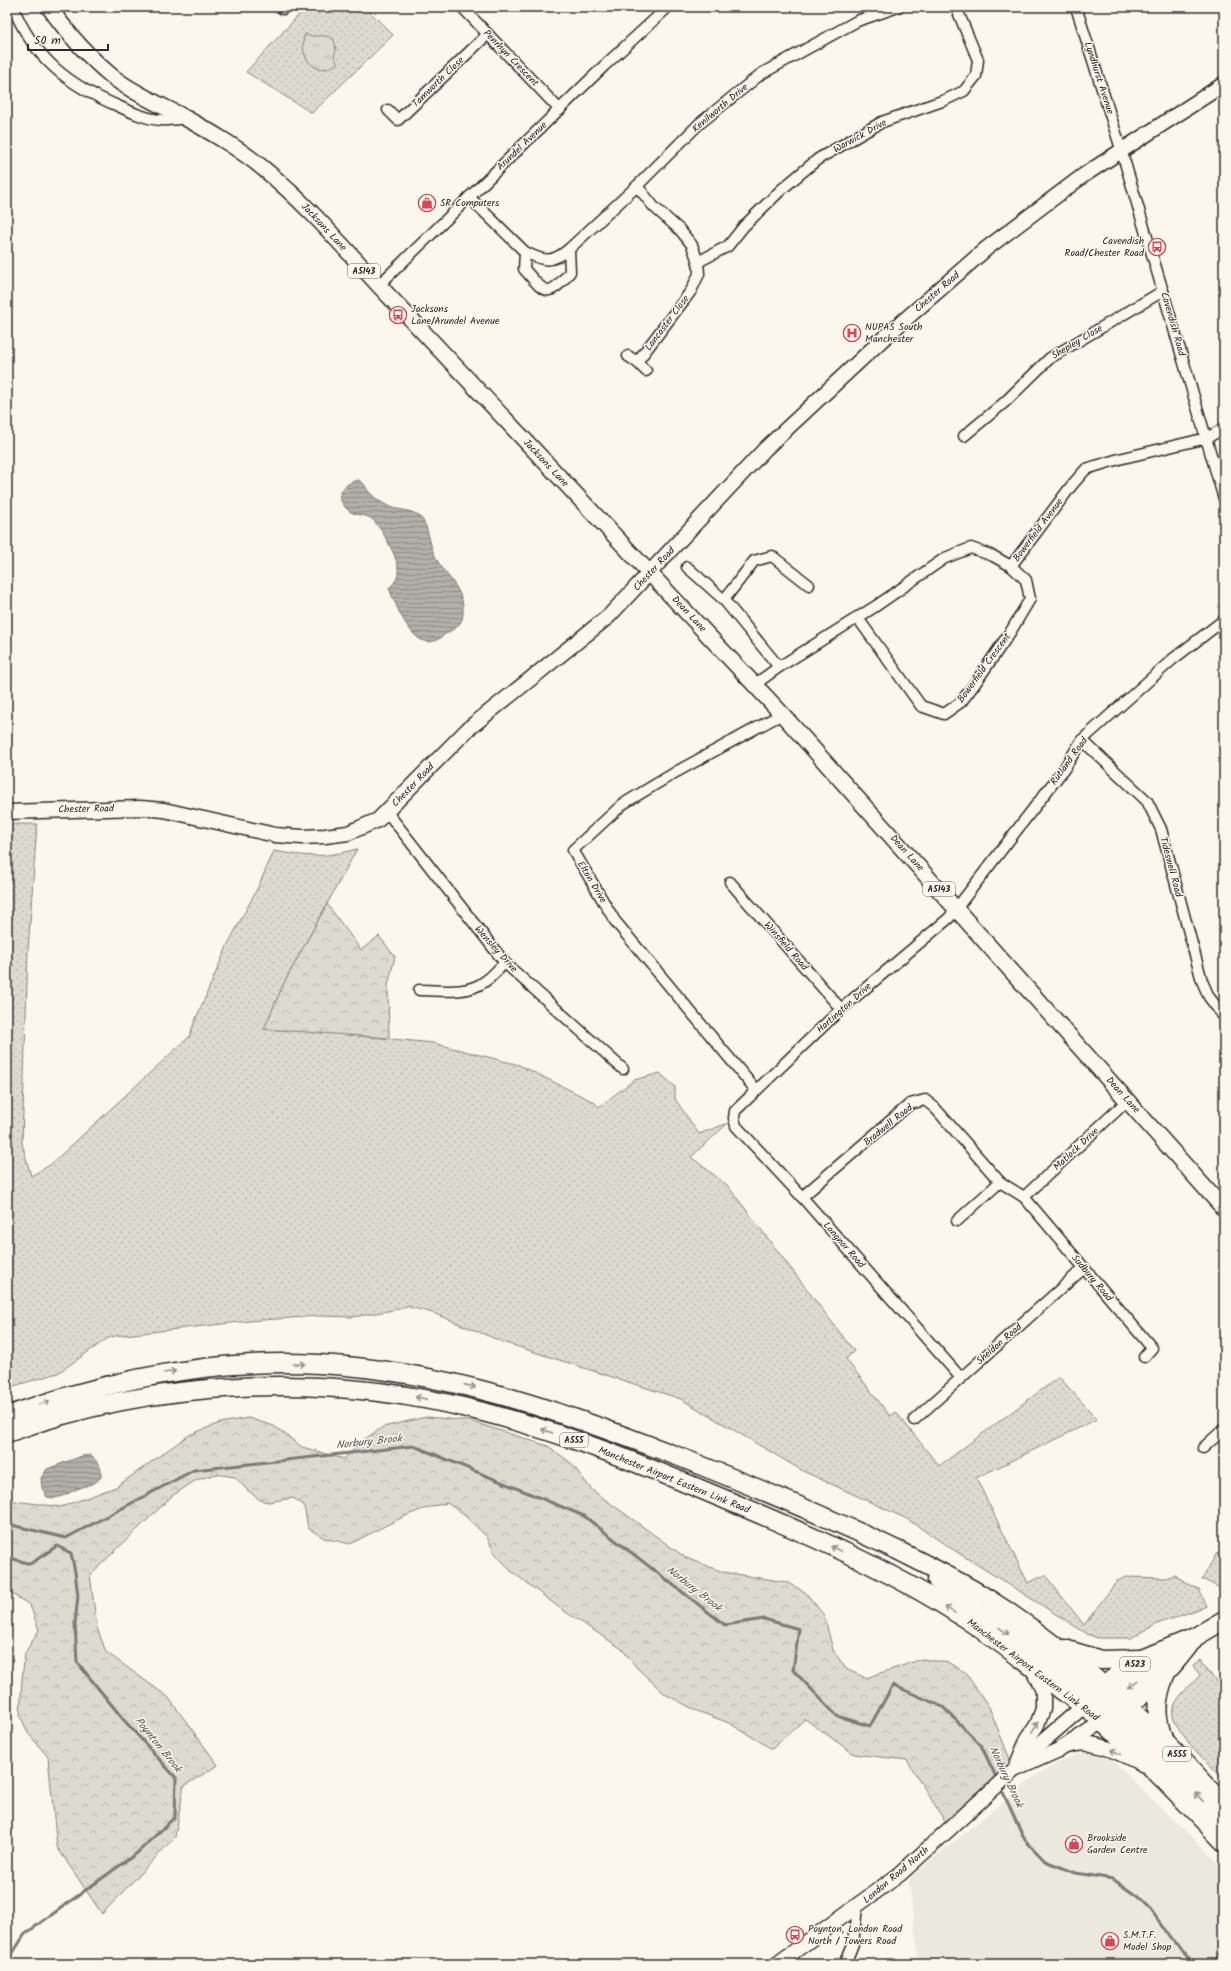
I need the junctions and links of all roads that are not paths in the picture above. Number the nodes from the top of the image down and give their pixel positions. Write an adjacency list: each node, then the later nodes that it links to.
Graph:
1 (13, 7): 12 (street)
2 (49, 7): 12 (main road, Jacksons Lane / A5143)
3 (462, 7): 8 (street, Penrhyn Crescent)
4 (668, 7): 11 (street, Arundel Avenue)
5 (898, 7): 14 (street, Kenilworth Drive)
6 (956, 7): 18 (street, Warwick Drive)
7 (1076, 7): 13 (street, Lyndhurst Avenue)
8 (488, 34): 10 (street, Tamworth Close); 11 (street, Penrhyn Crescent)
9 (1224, 84): 13 (street, Chester Road)
10 (388, 110)
11 (560, 110): 15 (street, Arundel Avenue)
12 (185, 118): 19 (main road, Jacksons Lane / A5143)
13 (1121, 149): 20 (street, Cavendish Road); 30 (street, Chester Road)
14 (637, 186): 16 (street, Kenilworth Drive); 18 (street)
15 (469, 197): 17 (street, Kenilworth Drive); 19 (street, Arundel Avenue)
16 (569, 249): 17 (street, Kenilworth Drive); 17 (street)
17 (525, 252)
18 (698, 262): 22 (street, Lancaster Close)
19 (378, 286): 30 (main road, Jacksons Lane / A5143)
20 (1163, 291): 25 (street, Shepley Close); 26 (street, Cavendish Road)
21 (628, 356): 22 (street)
22 (637, 362): 23 (street)
23 (646, 371)
24 (1224, 428): 26 (street, Bowerfield Avenue)
25 (964, 436)
26 (1207, 438): 27 (street, Cavendish Road); 28 (street, Bowerfield Avenue)
27 (1224, 499)
28 (1011, 566): 33 (street, Bowerfield Avenue); 33 (street, Bowerfield Crescent)
29 (687, 567): 32 (street)
30 (651, 573): 36 (main road, Dean Lane / A5143); 40 (street, Chester Road)
31 (809, 585): 32 (street)
32 (724, 600): 35 (street)
33 (858, 617): 35 (street, Bowerfield Avenue)
34 (1224, 620): 38 (street, Rutland Road)
35 (779, 667): 36 (street, Bowerfield Avenue)
36 (754, 685): 37 (main road, Dean Lane / A5143)
37 (782, 714): 42 (main road, Dean Lane / A5143); 48 (street, Elton Drive)
38 (1082, 740): 42 (street, Rutland Road); 46 (street, Tideswell Road)
39 (7, 812): 40 (street, Chester Road)
40 (387, 812): 43 (street, Wensley Drive)
41 (730, 882): 45 (street, Winsfield Road)
42 (957, 909): 45 (street, Hartington Drive); 49 (main road, Dean Lane / A5143)
43 (505, 963): 44 (street); 47 (street, Wensley Drive)
44 (419, 990)
45 (841, 1009): 48 (street, Hartington Drive)
46 (1224, 1017)
47 (623, 1069)
48 (756, 1090): 50 (street, Hartington Drive)
49 (1128, 1100): 53 (street, Matlock Drive); 54 (main road, Dean Lane / A5143)
50 (735, 1111): 52 (street, Longnor Road)
51 (1000, 1182): 52 (street, Bradwell Road); 53 (street, Bradwell Road); 55 (street)
52 (802, 1197): 58 (street, Longnor Road)
53 (1024, 1197): 56 (street, Sudbury Road)
54 (1224, 1209)
55 (957, 1221)
56 (1084, 1268): 57 (street, Sudbury Road); 58 (street, Sheldon Road)
57 (1144, 1358)
58 (960, 1378): 60 (street, Sheldon Road)
59 (7, 1416): 64 (highway, A555, one-way to 64)
60 (914, 1420)
61 (1224, 1429): 63 (street)
62 (7, 1433): 69 (highway, Manchester Airport Eastern Link Road / A555, one-way to 62)
63 (1203, 1448)
64 (907, 1555): 67 (highway, A555); 71 (highway, one-way to 71)
65 (1224, 1620): 66 (highway, A523)
66 (1192, 1642): 68 (highway, A523); 70 (highway, A523); 71 (highway, one-way to 71)
67 (1051, 1644): 68 (highway); 71 (highway, A555)
68 (1142, 1658): 71 (highway, A523)
69 (1032, 1667): 71 (highway, Manchester Airport Eastern Link Road / A555); 75 (street, one-way to 69)
70 (1165, 1674): 71 (highway, A523); 72 (highway)
71 (1105, 1705): 72 (highway, Manchester Airport Eastern Link Road / A555); 73 (street); 74 (highway, A555); 75 (street); 77 (highway, one-way to 71)
72 (1165, 1742): 76 (highway, Manchester Airport Eastern Link Road / A555)
73 (1061, 1749): 74 (street, one-way to 73); 75 (street)
74 (1152, 1768): 78 (highway, A555)
75 (1013, 1769): 79 (street, London Road North)
76 (1224, 1805)
77 (1224, 1827)
78 (1224, 1842)
79 (857, 1907): 80 (street, London Road North); 81 (street)
80 (777, 1964)
81 (845, 1964)

